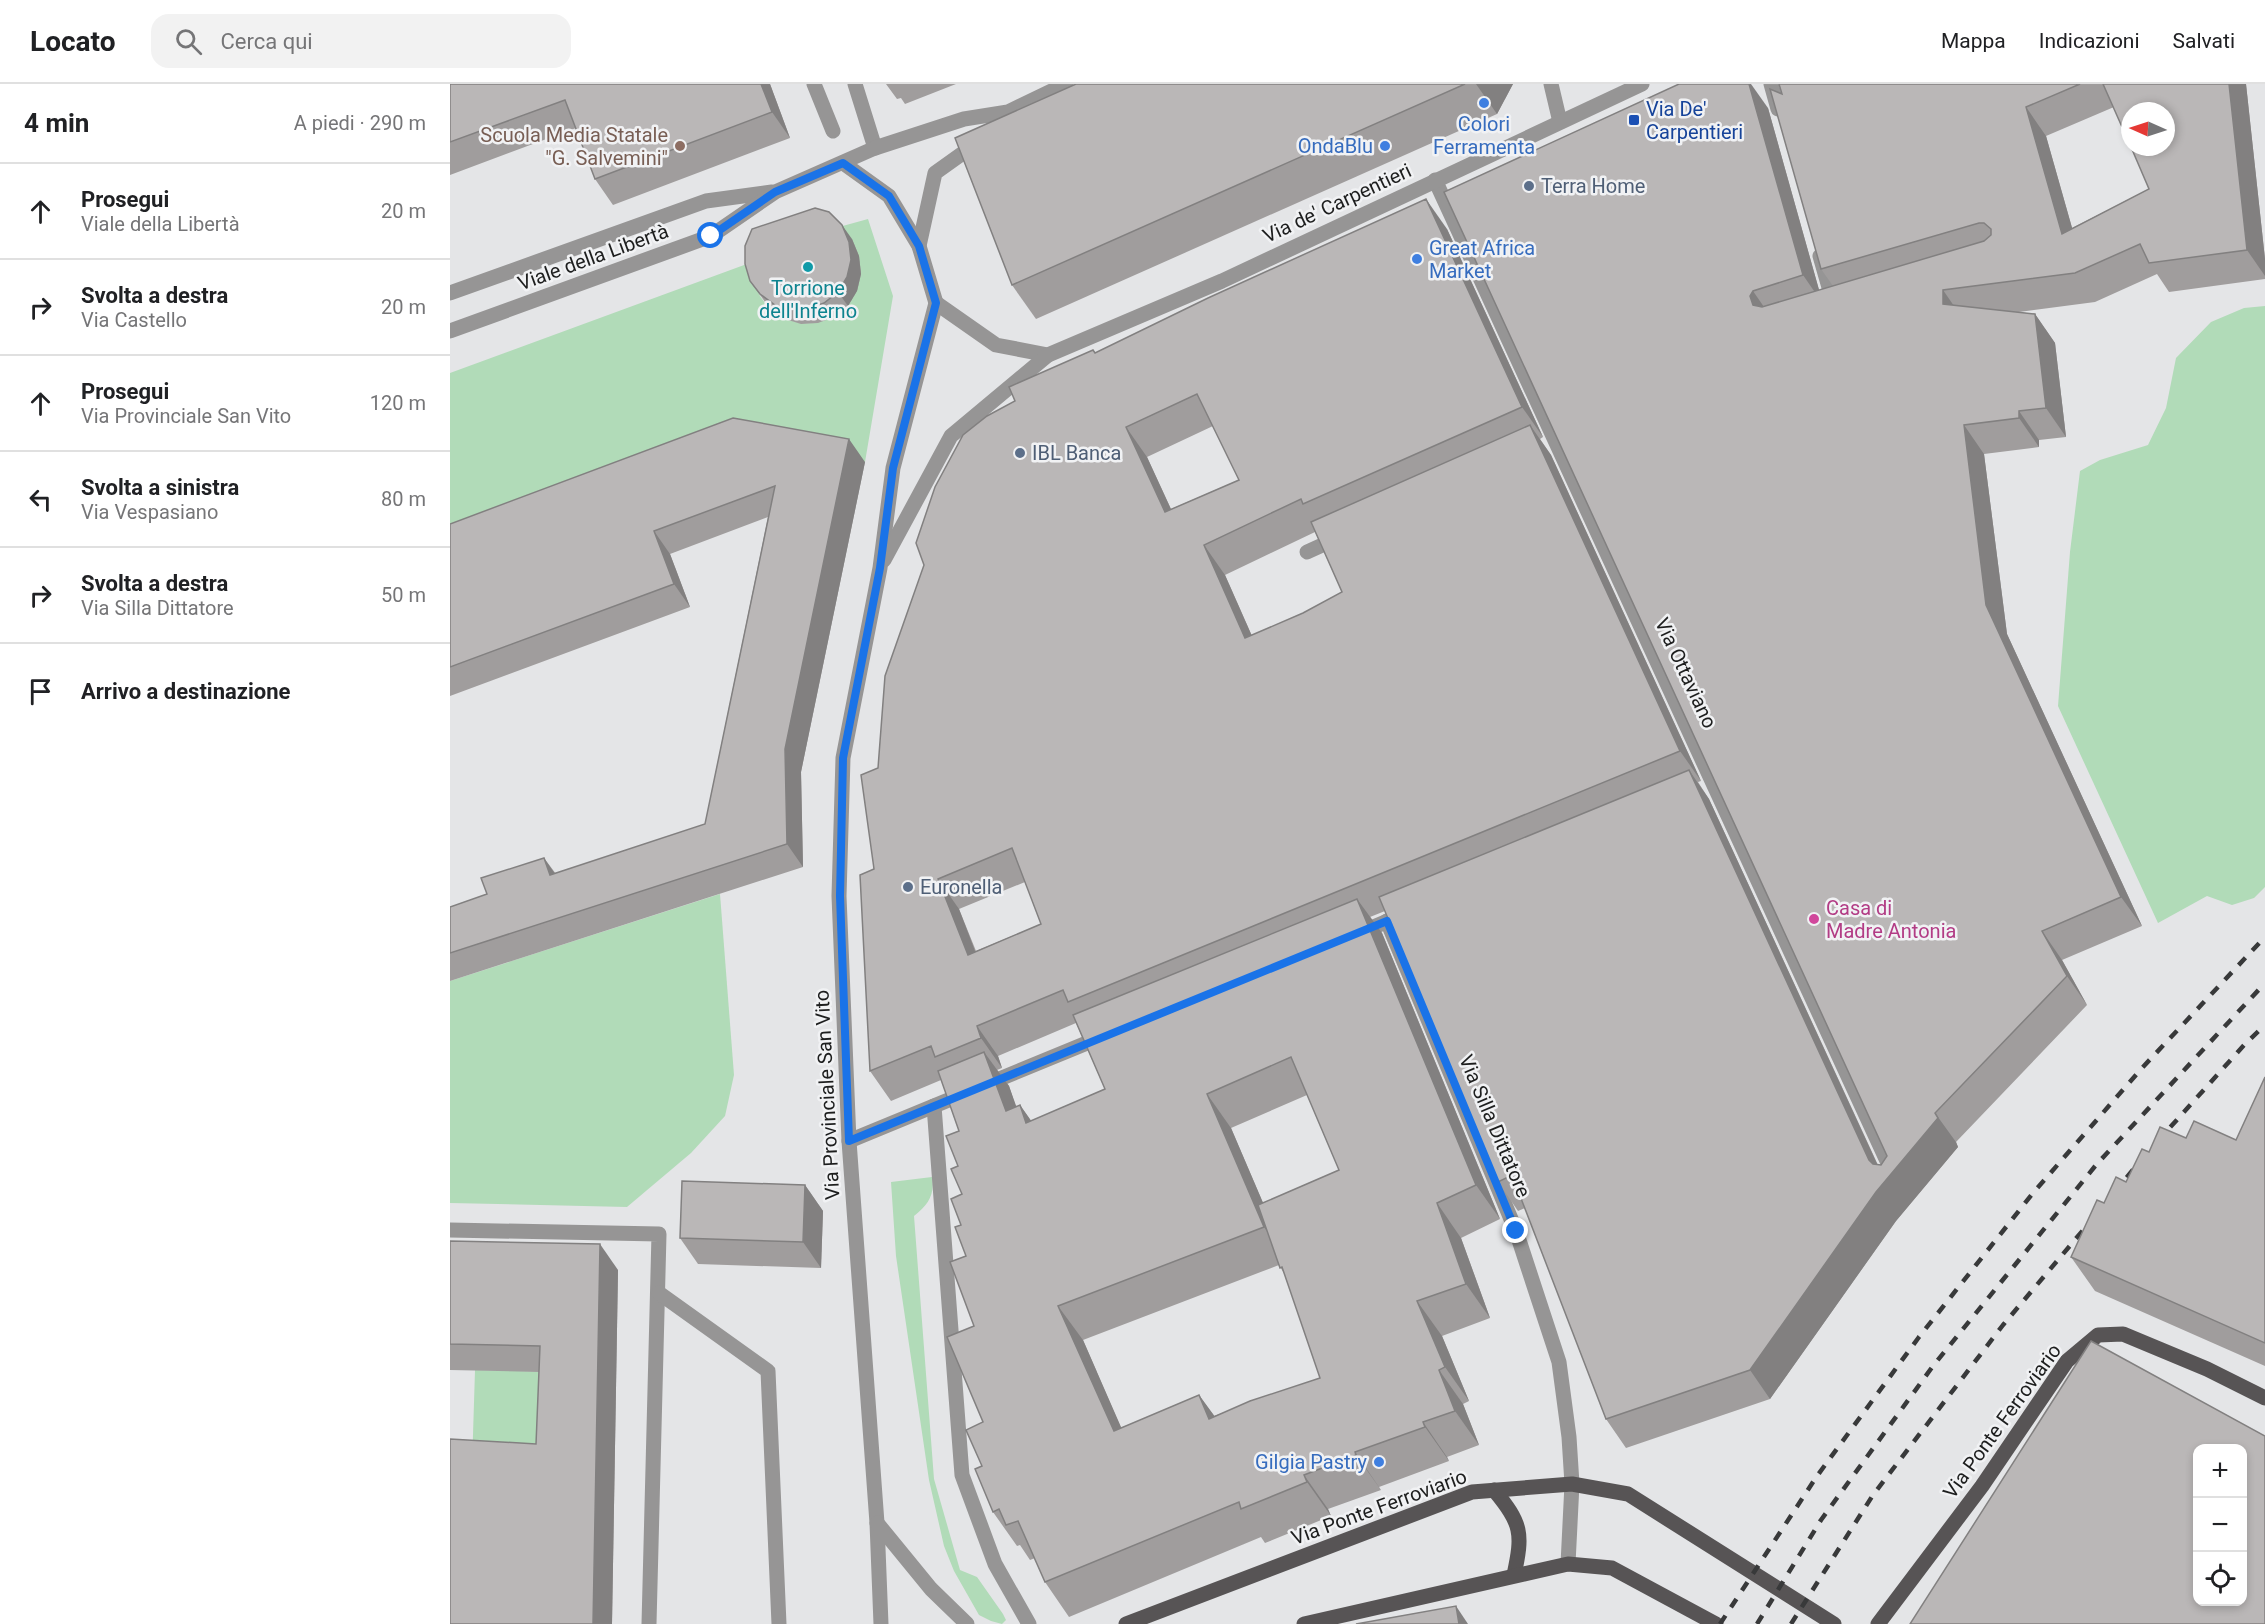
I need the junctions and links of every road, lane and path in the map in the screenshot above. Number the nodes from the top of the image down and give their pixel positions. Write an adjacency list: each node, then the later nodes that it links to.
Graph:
1 (814, 84): 10 (street)
2 (855, 84): 11 (street)
3 (1066, 84): 7 (street)
4 (1551, 84): 9 (street)
5 (1642, 84): 9 (street, Via de' Carpentieri)
6 (1771, 84): 8 (street)
7 (1008, 112): 11 (street, Viale della Libertà); 16 (street)
8 (1781, 118)
9 (1560, 122): 13 (street, Via de' Carpentieri)
10 (832, 131)
11 (875, 148): 12 (street, Viale della Libertà)
12 (843, 163): 14 (street, Viale della Libertà); 16 (street)
13 (1435, 180): 21 (street, Via de' Carpentieri); 22 (street, Via Ottaviano)
14 (775, 192): 17 (street, Viale della Libertà); 20 (street, Viale della Libertà)
15 (1816, 243): 19 (street)
16 (919, 246): 18 (street)
17 (450, 293)
18 (936, 303): 21 (street); 26 (street, Via Provinciale San Vito)
19 (1835, 311)
20 (450, 331)
21 (1048, 355): 26 (street, Via Provinciale San Vito)
22 (1554, 443): 23 (street); 33 (street, Via Ottaviano)
23 (1538, 450)
24 (1349, 533): 25 (street)
25 (1307, 552)
26 (880, 568): 32 (street, Via Provinciale San Vito)
27 (1420, 908): 28 (street)
28 (1387, 921): 29 (street); 37 (street, Via Silla Dittatore)
29 (1343, 939)
30 (1122, 1029): 31 (street)
31 (934, 1106): 32 (street); 47 (street)
32 (849, 1141): 39 (street, Via Provinciale San Vito)
33 (1898, 1185)
34 (450, 1230): 35 (street)
35 (658, 1293): 43 (street); 44 (street)
36 (2265, 1398): 51 (main road, Via Ponte Ferroviario)
37 (1572, 1484): 38 (main road, Via Ponte Ferroviario); 40 (street, Via Silla Dittatore); 42 (main road, Via Ponte Ferroviario)
38 (1494, 1491): 41 (main road); 48 (main road, Via Ponte Ferroviario)
39 (877, 1523): 45 (street, Via Provinciale San Vito); 46 (street)
40 (1568, 1564): 41 (main road); 50 (main road)
41 (1514, 1575): 49 (main road)
42 (1832, 1622)
43 (650, 1624)
44 (779, 1624)
45 (881, 1624)
46 (967, 1624)
47 (1029, 1624)
48 (1126, 1624)
49 (1304, 1624)
50 (1716, 1624)
51 (1878, 1624)

